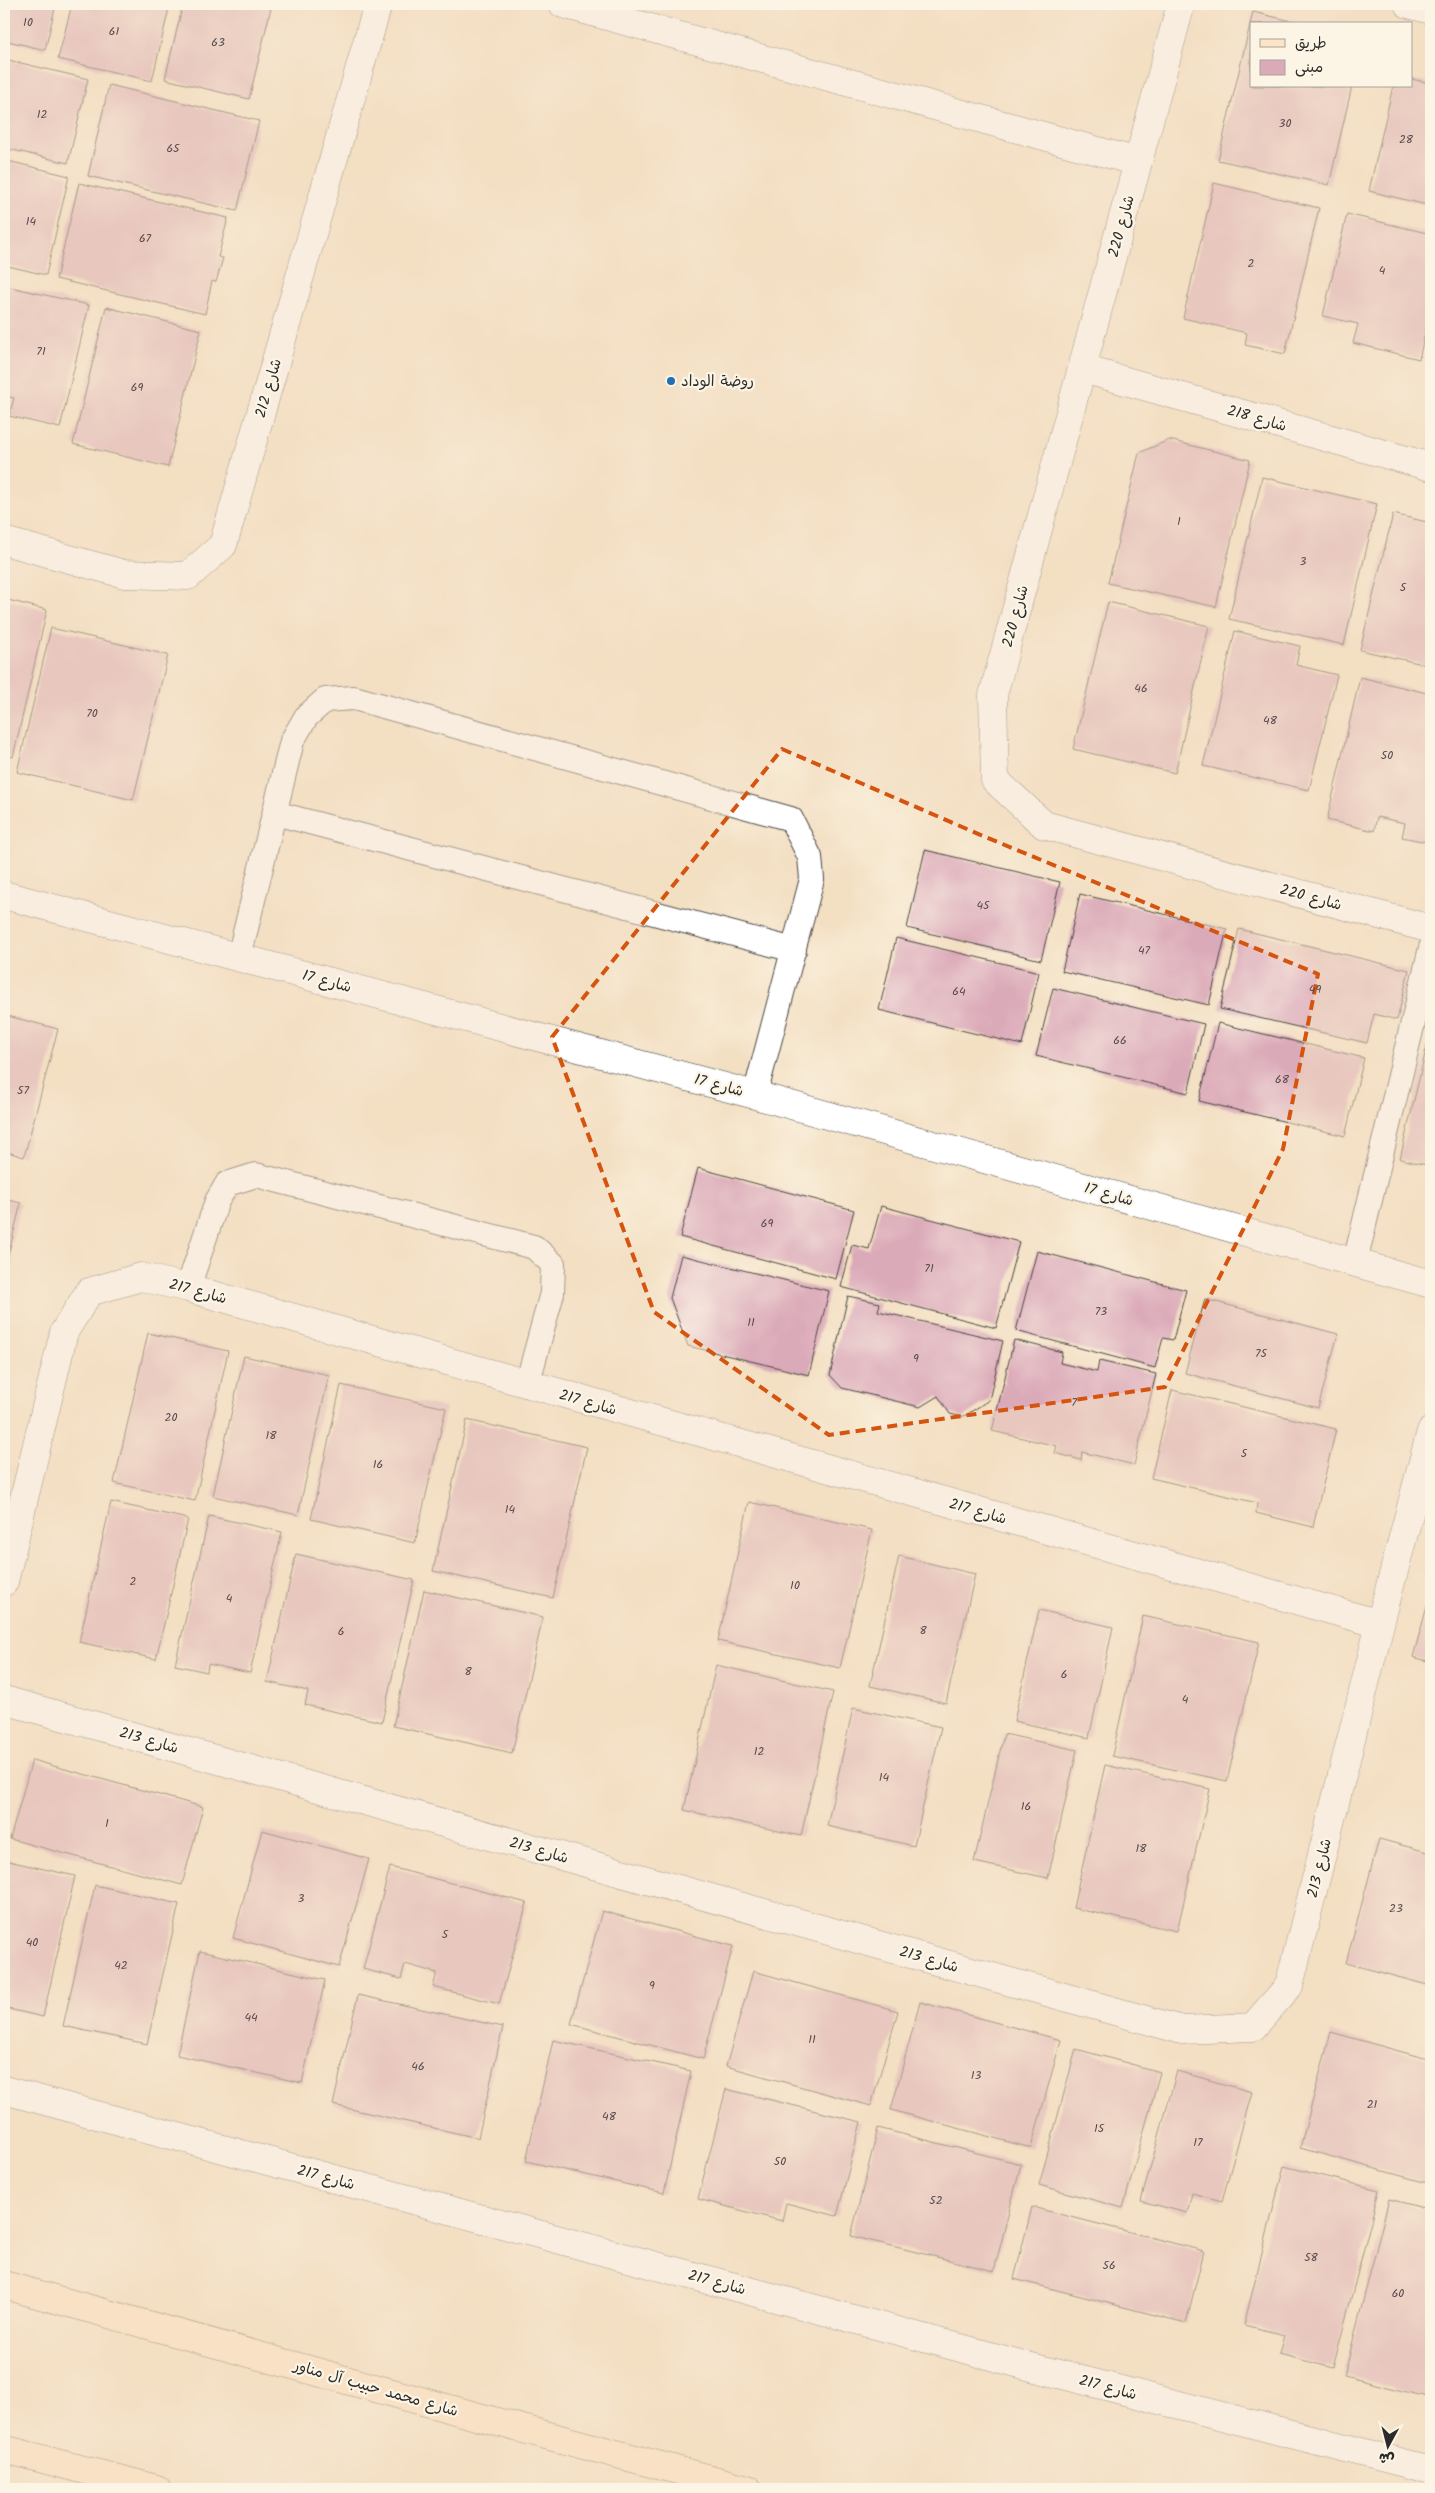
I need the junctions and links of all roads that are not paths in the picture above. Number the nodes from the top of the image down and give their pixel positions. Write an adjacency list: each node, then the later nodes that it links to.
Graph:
1 (378, 4): 9 (street, شارع 212)
2 (563, 4): 6 (street)
3 (1181, 4): 6 (street, شارع 220)
4 (1408, 4): 5 (street)
5 (1431, 10)
6 (1138, 162): 7 (street, شارع 220)
7 (1082, 369): 8 (street, شارع 218); 12 (street, شارع 220)
8 (1431, 467)
9 (4, 541)
10 (275, 813): 14 (lane); 14 (lane); 15 (lane)
11 (4, 895): 15 (street, شارع 17)
12 (1431, 929)
13 (1431, 948): 17 (lane)
14 (794, 950): 16 (lane)
15 (239, 957): 16 (street, شارع 17)
16 (756, 1095): 17 (street, شارع 17)
17 (1355, 1262): 18 (street, شارع 17)
18 (1431, 1284)
19 (188, 1288): 20 (street, شارع 217); 20 (lane); 22 (street, شارع 217)
20 (527, 1385): 23 (street, شارع 217)
21 (1431, 1431): 23 (street, شارع 213)
22 (4, 1582)
23 (1380, 1624): 24 (street, شارع 213)
24 (4, 1700)
25 (4, 2090): 28 (street, شارع 217)
26 (4, 2284): 30 (main road, شارع محمد حبيب آل مناور)
27 (4, 2449): 29 (main road)
28 (1431, 2470)
29 (157, 2489)
30 (748, 2489)

